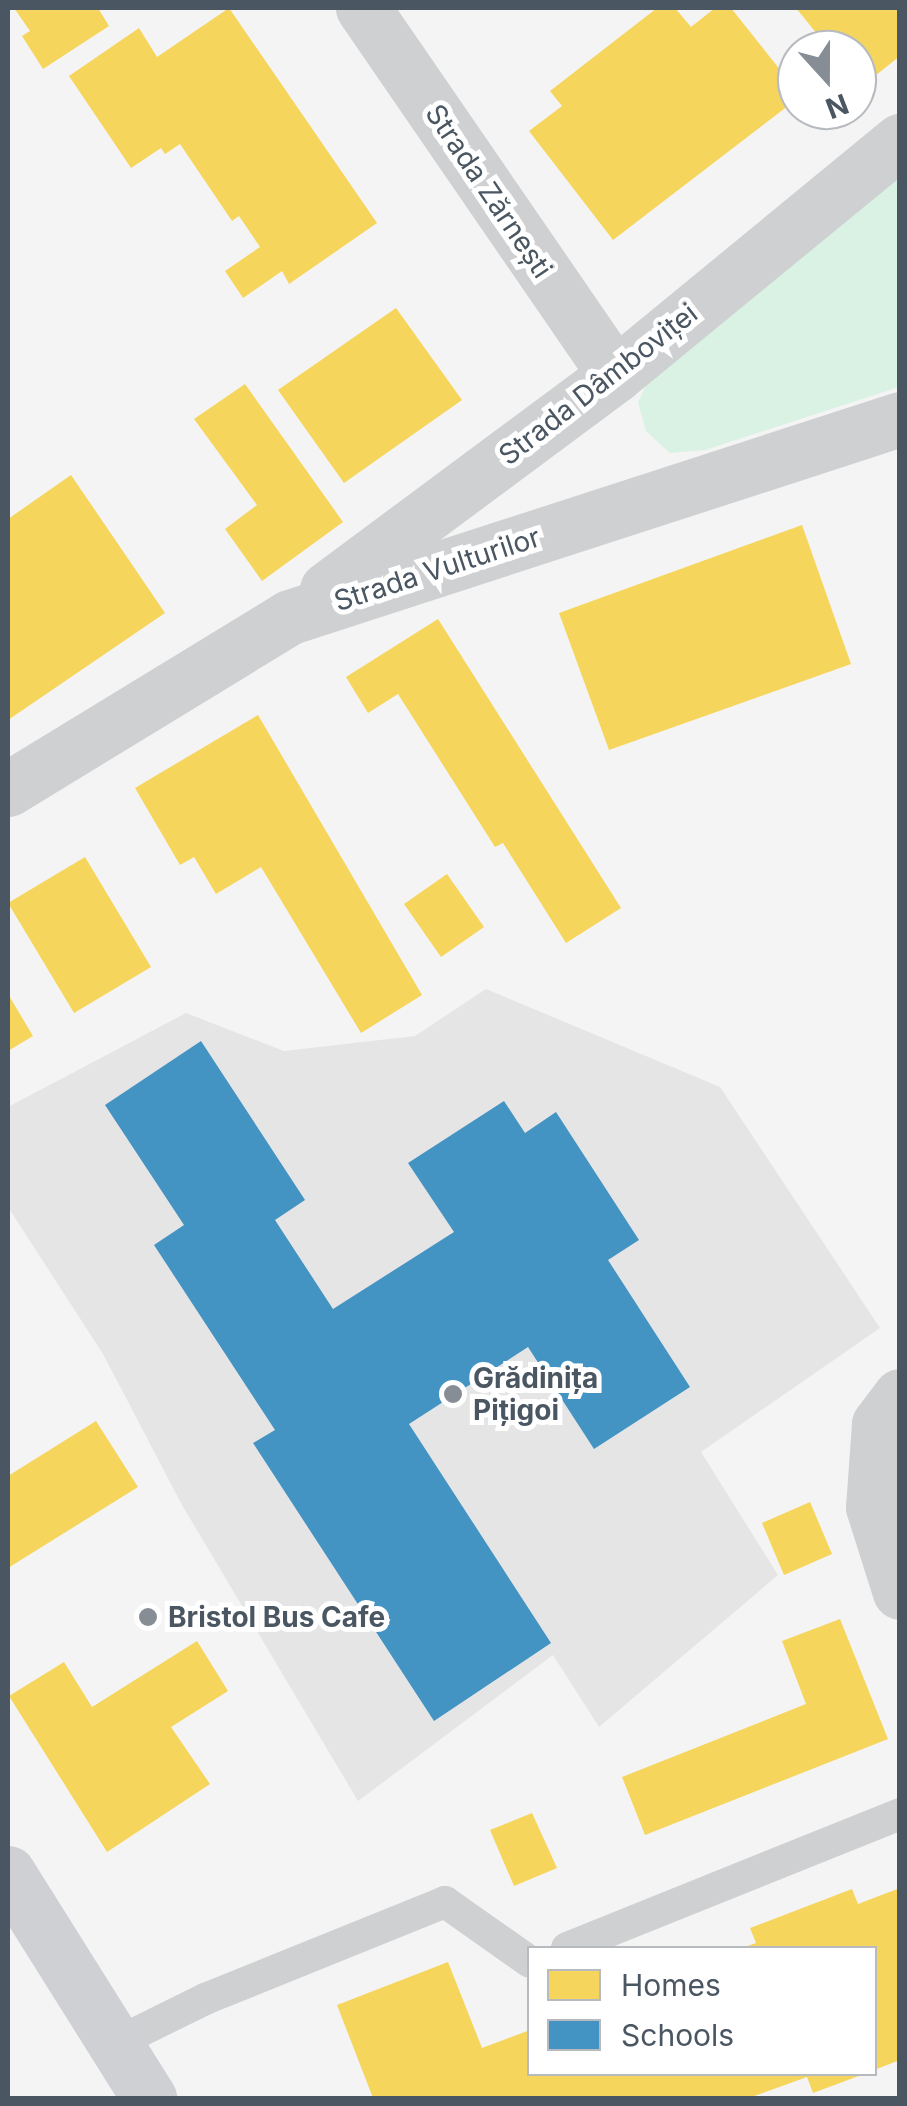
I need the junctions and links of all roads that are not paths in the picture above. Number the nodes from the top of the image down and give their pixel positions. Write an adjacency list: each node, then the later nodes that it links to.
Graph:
1 (363, 8): 3 (street, Strada Zărnești)
2 (900, 142): 3 (street, Strada Dâmboviței)
3 (615, 375): 5 (street, Strada Dâmboviței)
4 (900, 419): 5 (street, Strada Vulturilor)
5 (290, 617): 6 (street, Strada Vulturilor)
6 (8, 789)
7 (900, 1396): 8 (street)
8 (900, 1592)
9 (900, 1814): 11 (lane)
10 (8, 1873): 13 (street)
11 (572, 1946)
12 (527, 1960): 13 (lane)
13 (114, 2044): 14 (street)
14 (149, 2098)

